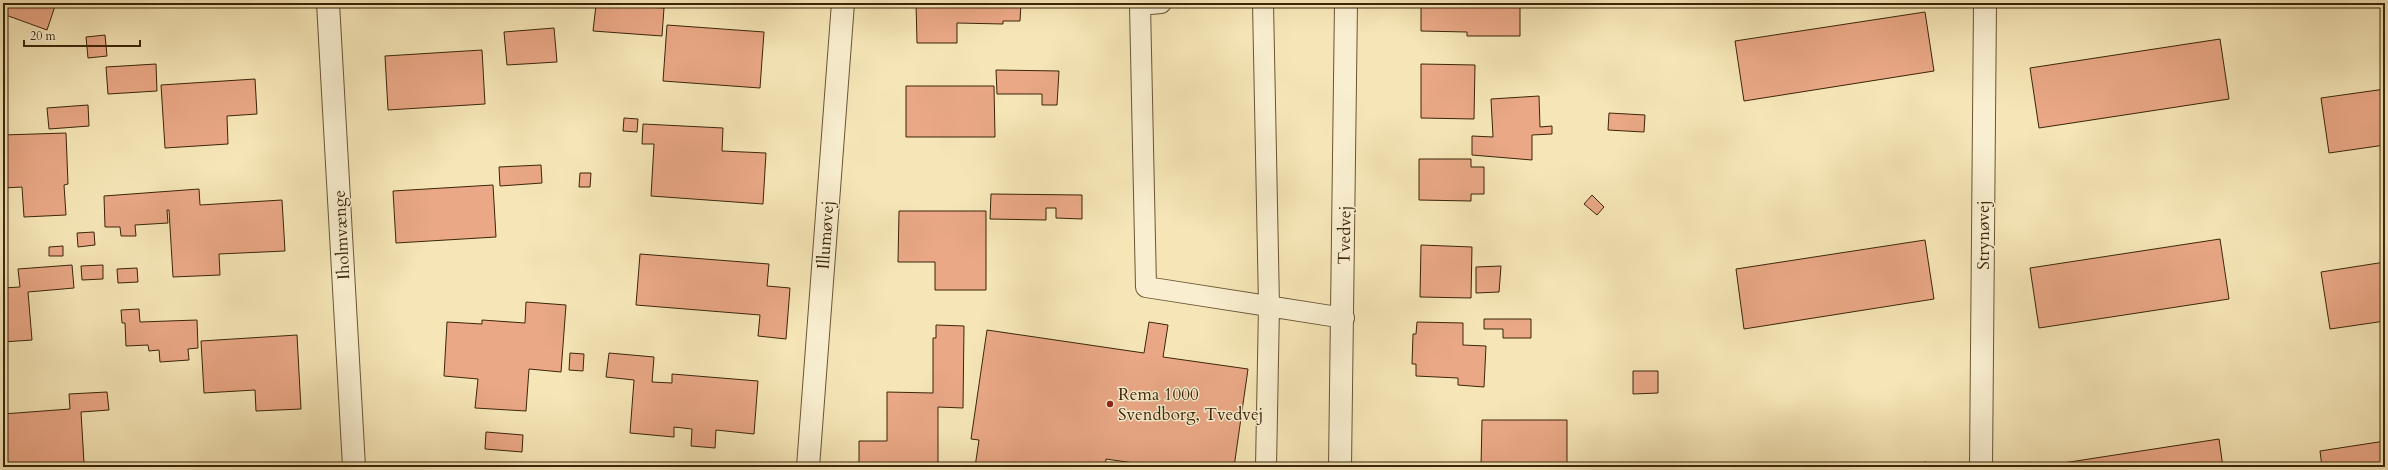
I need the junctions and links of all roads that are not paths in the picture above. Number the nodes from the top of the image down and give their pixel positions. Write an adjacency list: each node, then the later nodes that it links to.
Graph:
1 (328, 3): 9 (street, Iholmvænge)
2 (843, 3): 10 (street, Illumøvej)
3 (1161, 3): 7 (lane)
4 (1263, 3): 7 (lane)
5 (1346, 3): 8 (street, Tvedvej)
6 (1984, 3): 13 (street, Strynøvej)
7 (1269, 306): 8 (lane); 11 (lane)
8 (1344, 318): 12 (street, Tvedvej)
9 (354, 467)
10 (808, 467)
11 (1266, 467)
12 (1340, 467)
13 (1981, 467)

